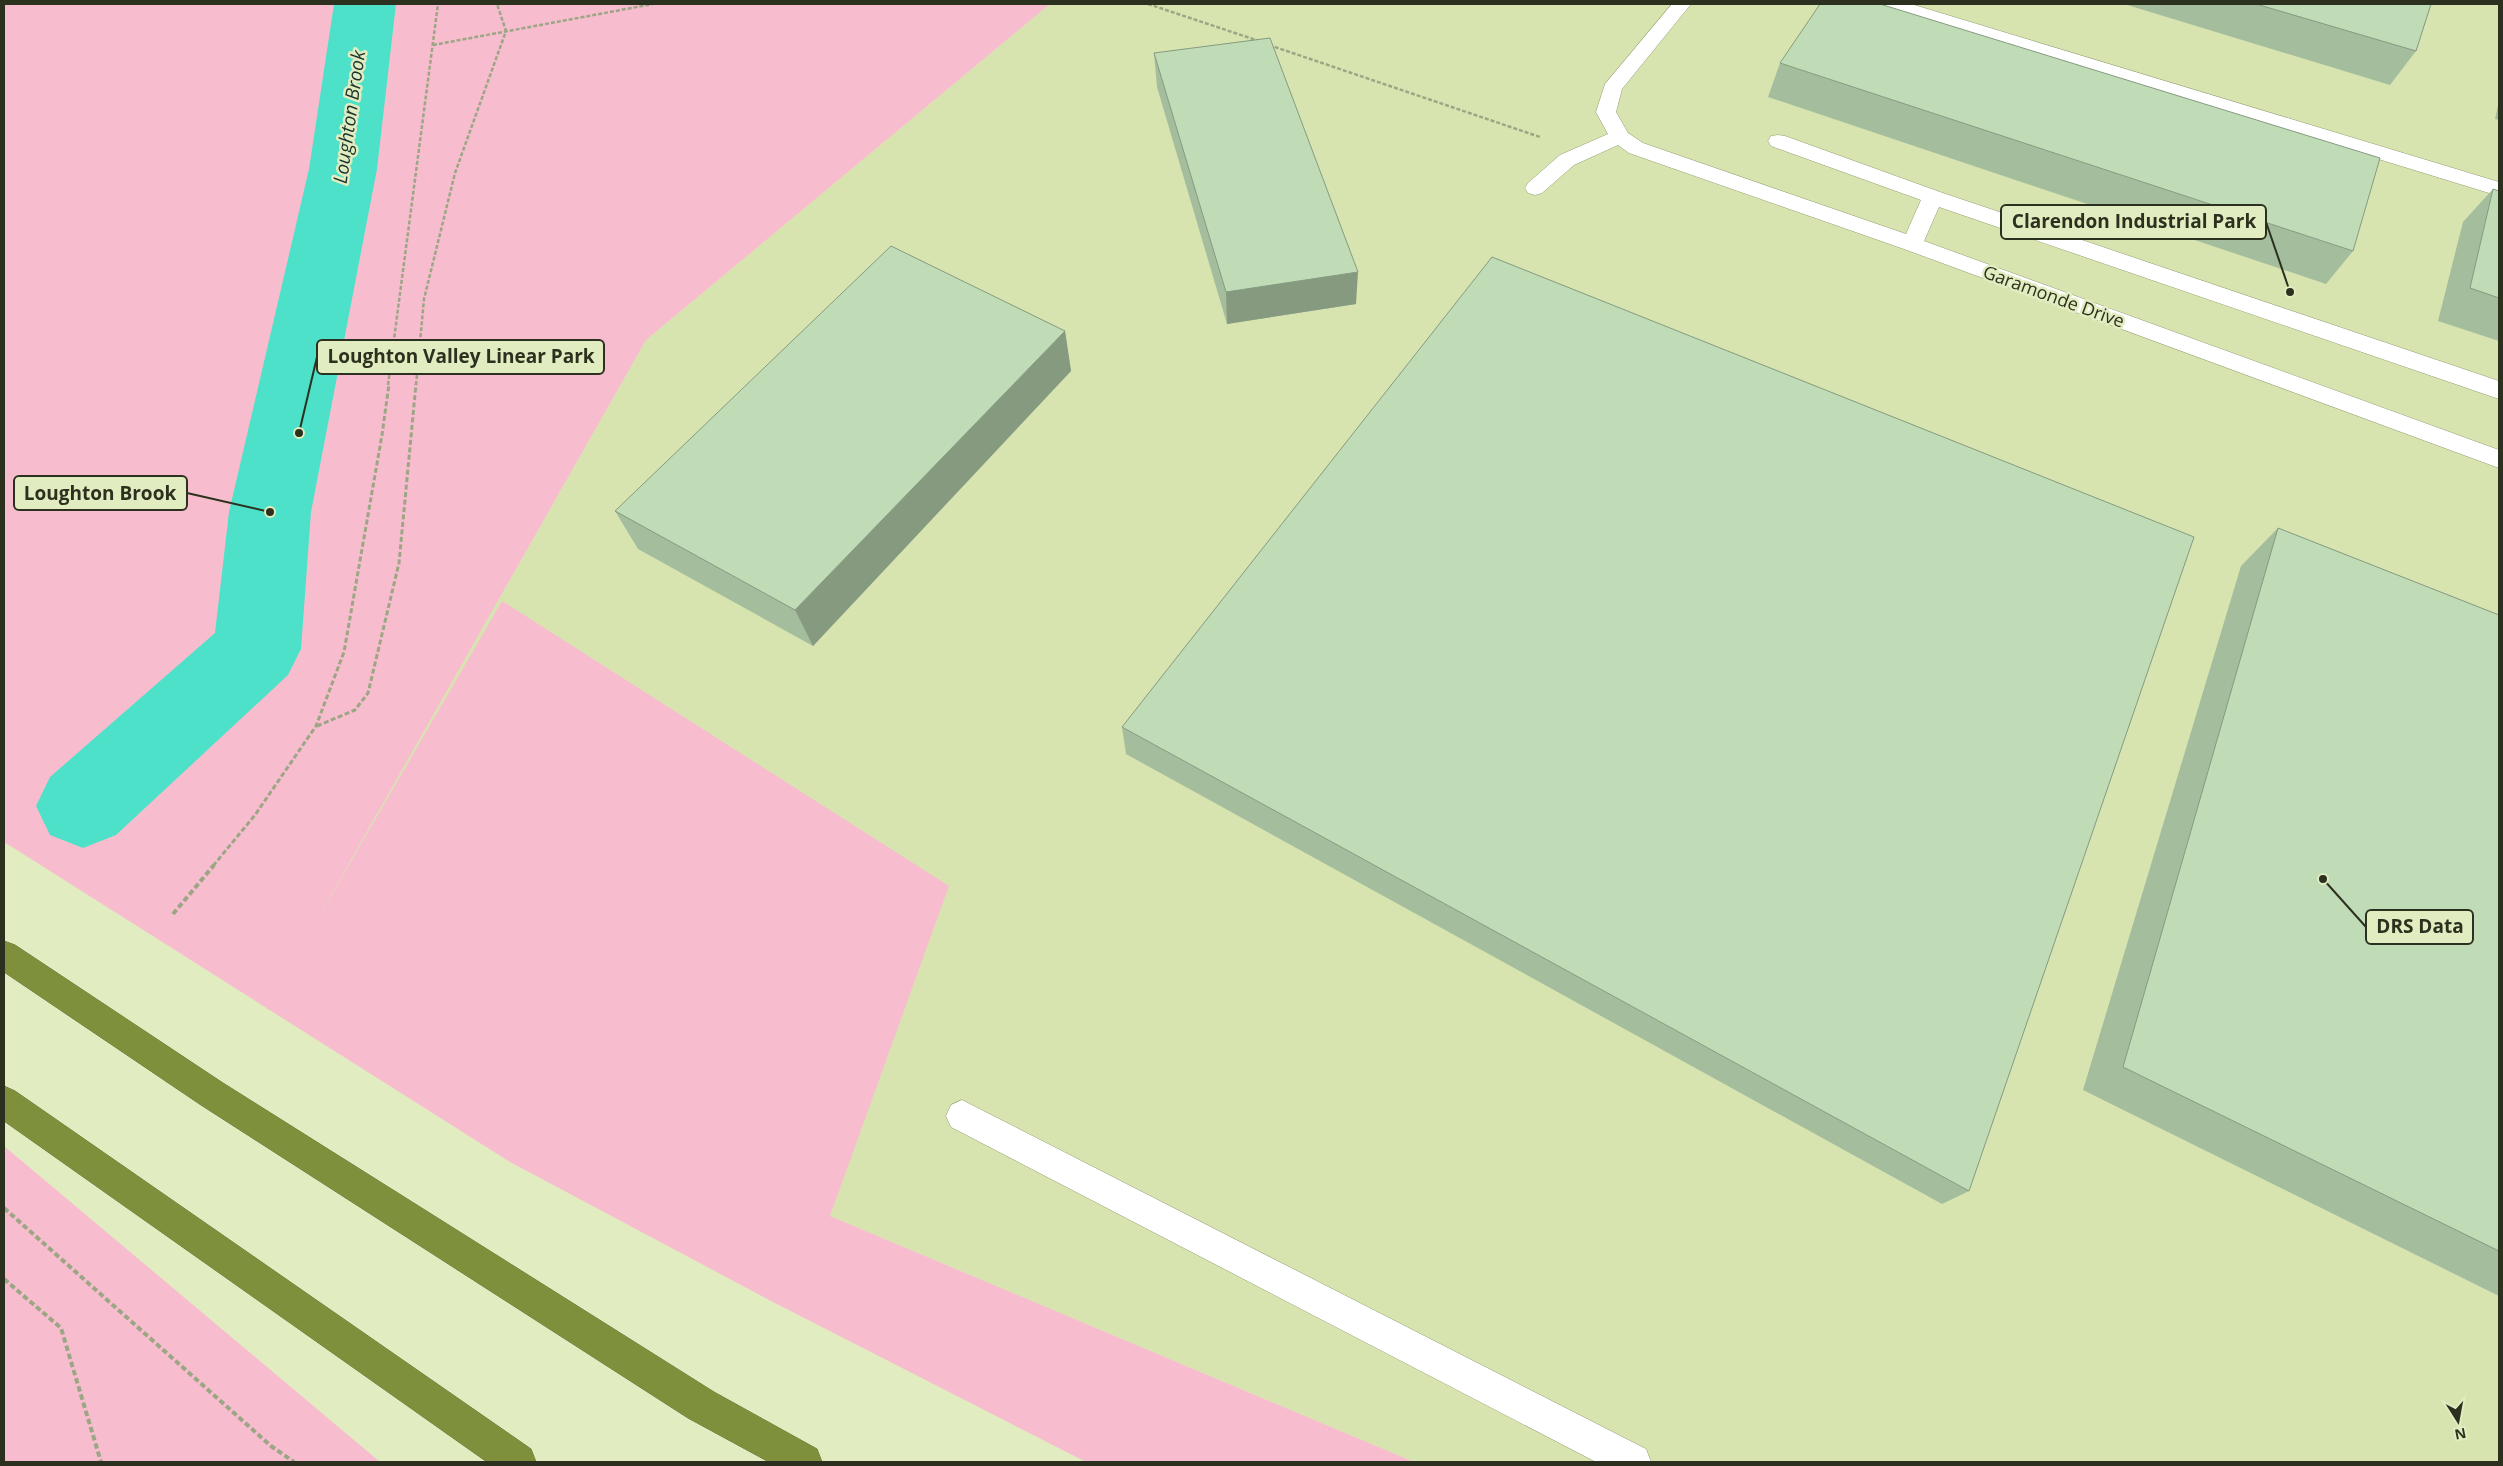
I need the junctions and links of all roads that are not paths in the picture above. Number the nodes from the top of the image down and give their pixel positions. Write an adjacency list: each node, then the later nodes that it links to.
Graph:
1 (1682, 4): 3 (street)
2 (1892, 4): 6 (street)
3 (1617, 132): 5 (street); 8 (street, Garamonde Drive)
4 (1778, 141): 7 (street)
5 (1535, 188)
6 (2499, 189)
7 (1933, 197): 8 (street); 9 (street)
8 (1912, 244): 10 (street, Garamonde Drive)
9 (2499, 390)
10 (2499, 459)
11 (4, 955): 15 (highway)
12 (4, 1102): 14 (highway)
13 (962, 1116): 16 (street)
14 (518, 1462)
15 (804, 1462)
16 (1633, 1462)

